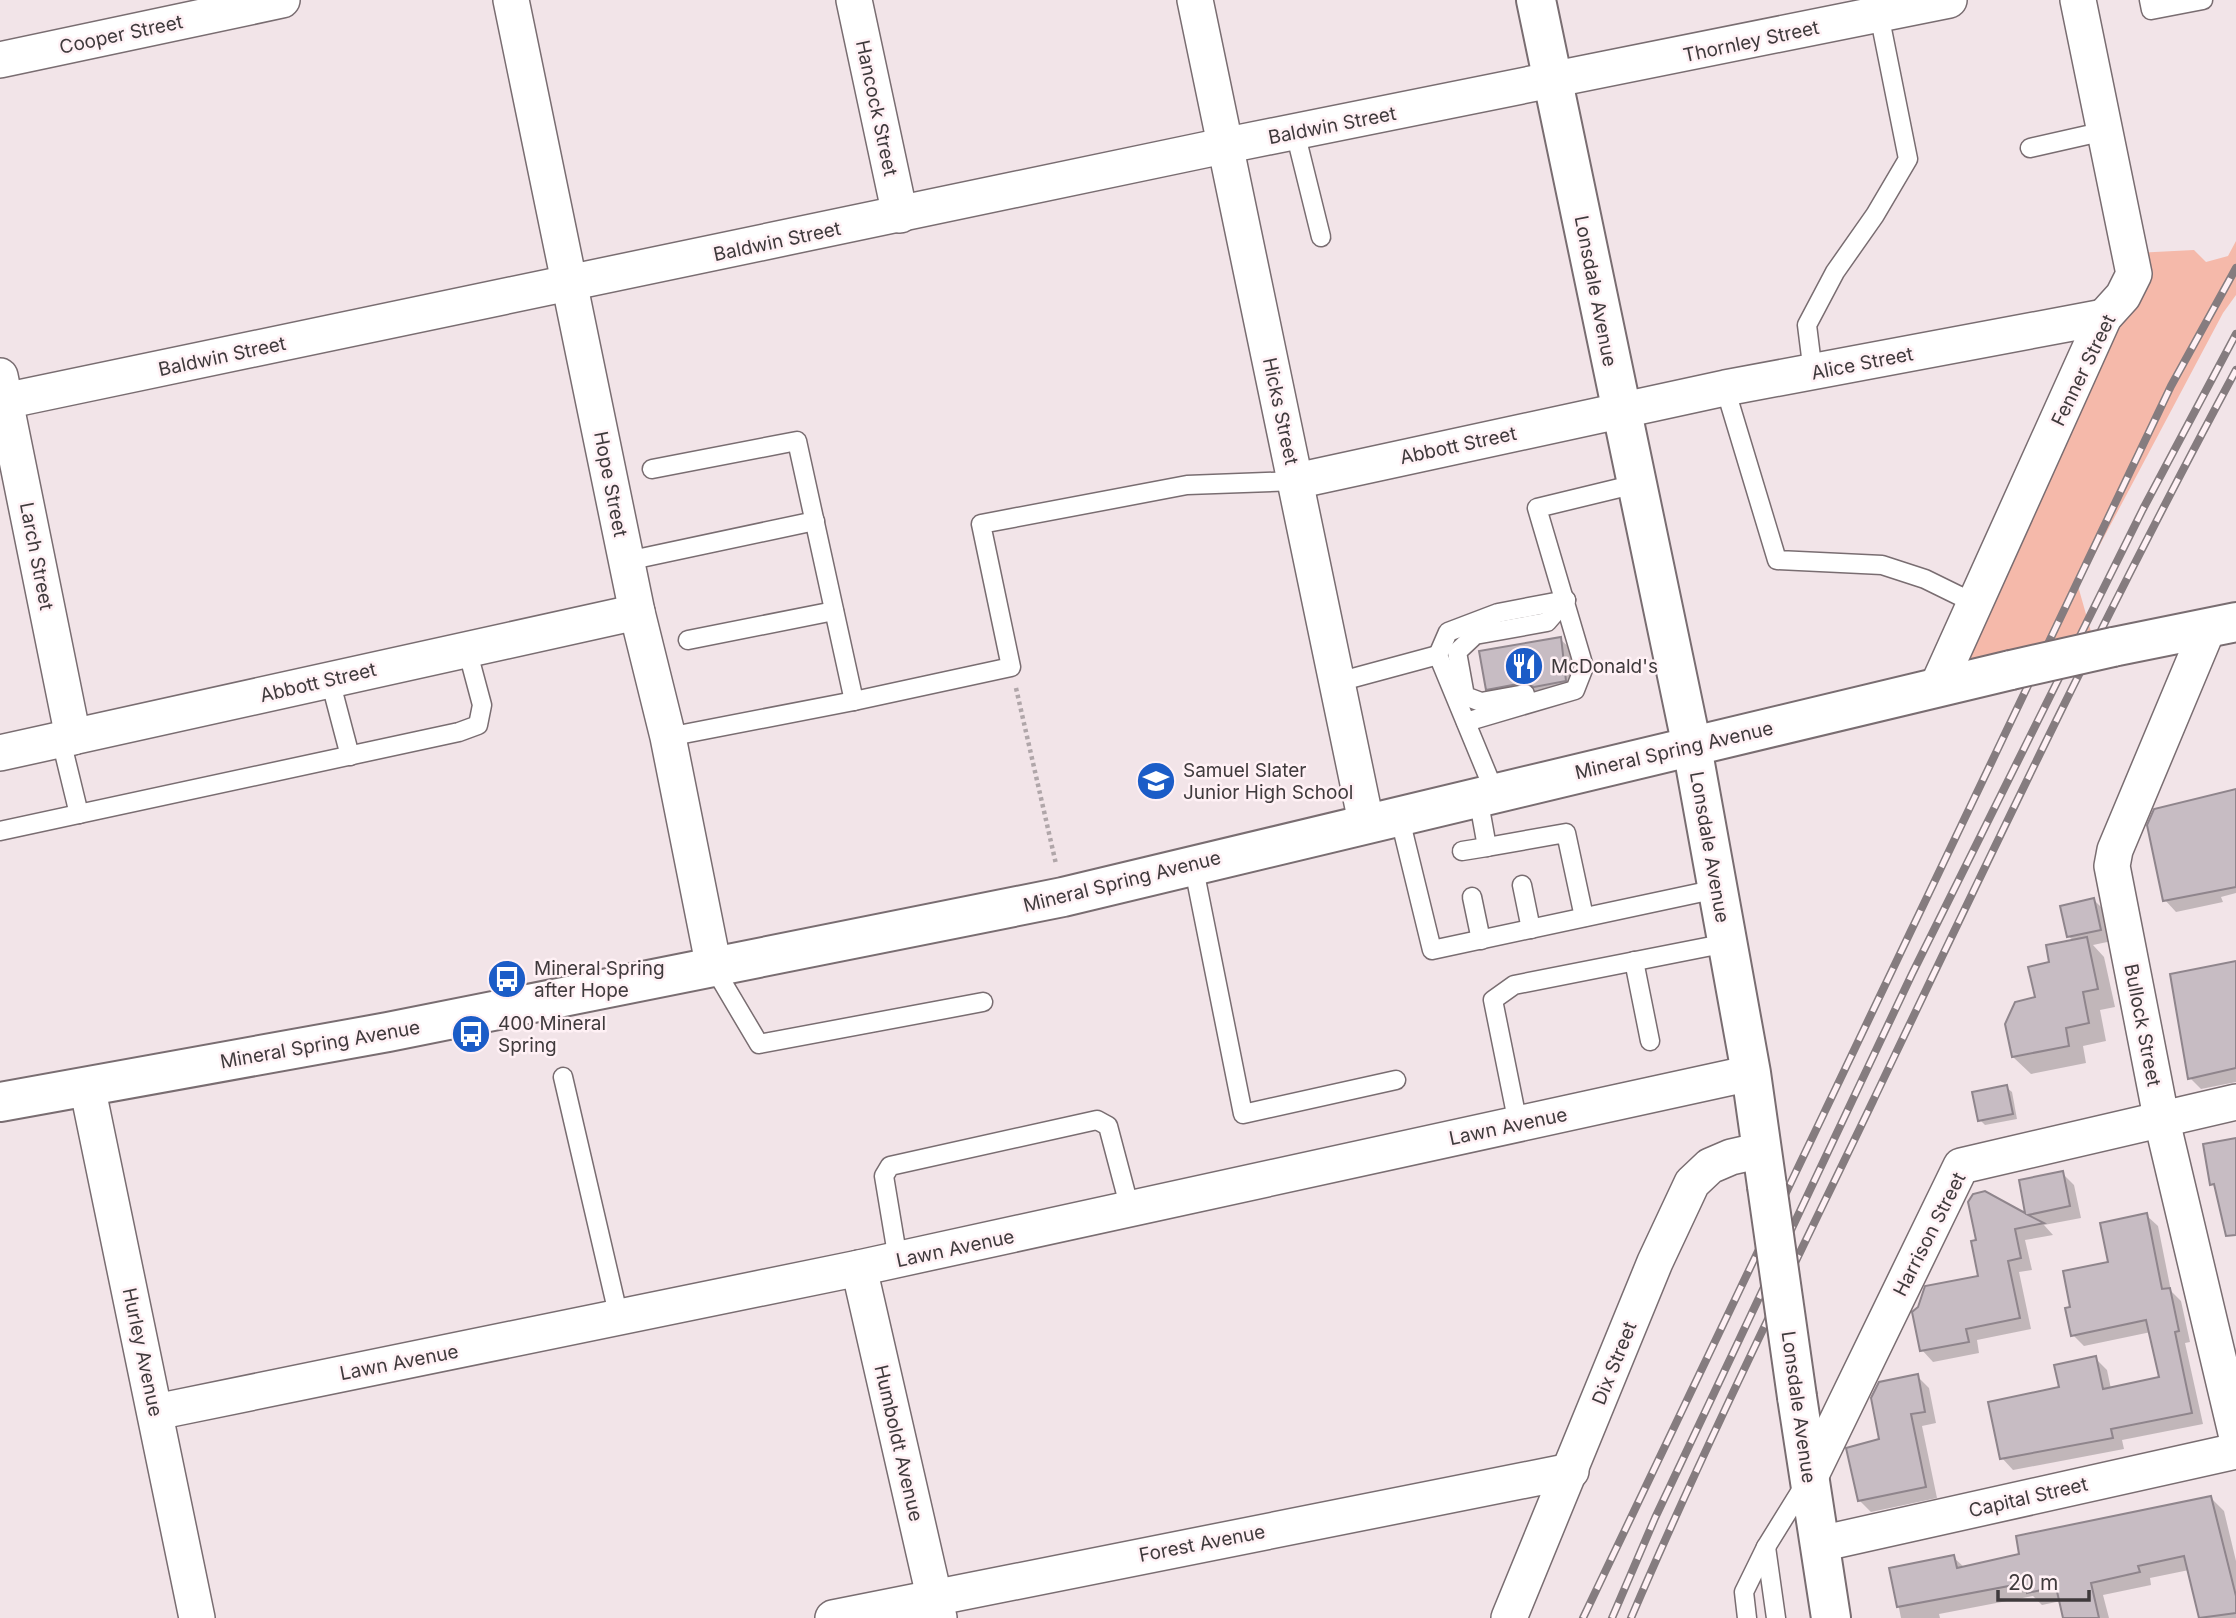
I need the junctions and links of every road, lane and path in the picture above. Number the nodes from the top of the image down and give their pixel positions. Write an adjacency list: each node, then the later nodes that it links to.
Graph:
1 (282, 0): 11 (street, Cooper Street)
2 (511, 0): 19 (street, Hope Street)
3 (854, 0): 17 (street, Hancock Street)
4 (1195, 0): 15 (street, Hicks Street)
5 (1536, 0): 12 (main road, Lonsdale Avenue)
6 (1949, 0): 10 (street, Thornley Street)
7 (2078, 0): 13 (street, Fenner Street)
8 (2149, 0): 9 (lane)
9 (2203, 0)
10 (1880, 14): 12 (street, Thornley Street); 21 (lane)
11 (0, 60)
12 (1554, 81): 14 (street, Baldwin Street); 24 (main road, Lonsdale Avenue)
13 (2105, 131): 16 (lane); 20 (street, Fenner Street)
14 (1296, 132): 15 (street, Baldwin Street); 18 (lane)
15 (1223, 146): 17 (street, Baldwin Street); 26 (street, Hicks Street)
16 (2030, 148)
17 (900, 215): 19 (street, Baldwin Street)
18 (1321, 237)
19 (571, 283): 23 (street, Baldwin Street); 29 (street, Hope Street)
20 (2104, 317): 21 (street, Alice Street); 31 (street, Fenner Street)
21 (1814, 373): 22 (street, Alice Street)
22 (1725, 388): 24 (street, Alice Street); 31 (lane)
23 (2, 393): 46 (street, Larch Street)
24 (1620, 411): 26 (street, Abbott Street); 27 (main road, Lonsdale Avenue)
25 (652, 469): 28 (lane)
26 (1296, 481): 38 (lane); 40 (street, Hicks Street)
27 (1636, 484): 30 (lane); 47 (main road, Lonsdale Avenue)
28 (815, 521): 29 (lane); 32 (lane)
29 (626, 561): 33 (street, Hope Street)
30 (1566, 600): 37 (lane); 42 (lane); 42 (lane)
31 (1976, 604): 41 (street, Fenner Street)
32 (834, 611): 35 (lane); 43 (lane)
33 (637, 612): 36 (street, Abbott Street); 45 (street, Hope Street)
34 (2222, 625): 41 (main road, Mineral Spring Avenue, bridge); 75 (street, Bullock Street)
35 (688, 640)
36 (467, 649): 39 (street, Abbott Street); 49 (lane)
37 (1438, 655): 40 (lane); 44 (lane)
38 (1011, 667): 43 (lane); 59 (path)
39 (330, 680): 46 (street, Abbott Street); 49 (lane)
40 (1338, 682): 52 (street, Hicks Street)
41 (1938, 685): 47 (main road, Mineral Spring Avenue)
42 (1575, 690): 44 (lane)
43 (854, 701): 45 (lane)
44 (1466, 722): 50 (lane)
45 (668, 737): 66 (street, Hope Street)
46 (67, 738): 48 (street, Abbott Street); 51 (lane)
47 (1692, 747): 50 (main road, Mineral Spring Avenue); 58 (main road, Lonsdale Avenue)
48 (0, 753)
49 (350, 755): 51 (lane)
50 (1486, 795): 52 (main road, Mineral Spring Avenue); 54 (lane)
51 (79, 814): 53 (lane)
52 (1382, 818): 56 (main road, Mineral Spring Avenue); 63 (lane)
53 (0, 831)
54 (1487, 847): 55 (lane); 61 (lane)
55 (1462, 851)
56 (1193, 864): 59 (main road, Mineral Spring Avenue); 71 (lane)
57 (1522, 885): 62 (lane)
58 (1717, 890): 61 (lane); 64 (main road, Lonsdale Avenue)
59 (1063, 897): 66 (main road, Mineral Spring Avenue)
60 (1472, 897): 63 (lane)
61 (1584, 917): 62 (lane)
62 (1531, 929): 63 (lane)
63 (1480, 940)
64 (1727, 943): 65 (lane); 69 (main road, Lonsdale Avenue)
65 (1634, 961): 68 (lane); 76 (lane)
66 (714, 968): 67 (lane); 72 (main road, Mineral Spring Avenue)
67 (983, 1002)
68 (1650, 1041)
69 (1751, 1073): 76 (street, Lawn Avenue); 77 (main road, Lonsdale Avenue)
70 (563, 1077): 81 (lane)
71 (1396, 1080)
72 (87, 1086): 73 (main road, Mineral Spring Avenue); 82 (street, Hurley Avenue)
73 (0, 1102)
74 (2236, 1102): 75 (street, Harrison Street)
75 (2161, 1117): 83 (street, Bullock Street); 86 (street, Harrison Street)
76 (1518, 1124): 78 (street, Lawn Avenue)
77 (1765, 1168): 85 (street, Dix Street); 86 (main road, Lonsdale Avenue, bridge)
78 (1130, 1209): 79 (street, Lawn Avenue); 79 (lane)
79 (898, 1260): 80 (street, Lawn Avenue)
80 (859, 1268): 81 (street, Lawn Avenue); 89 (street, Humboldt Avenue)
81 (619, 1318): 82 (street, Lawn Avenue)
82 (156, 1412): 90 (street, Hurley Avenue)
83 (2236, 1433)
84 (2236, 1451): 87 (street, Capital Street)
85 (1571, 1471): 89 (street, Forest Avenue); 92 (street, Dix Street)
86 (1809, 1479): 87 (main road, Lonsdale Avenue); 88 (lane)
87 (1820, 1544): 95 (main road, Lonsdale Avenue)
88 (1766, 1547): 93 (lane); 94 (lane)
89 (937, 1608): 91 (street, Forest Avenue)
90 (197, 1618)
91 (833, 1618)
92 (1509, 1618)
93 (1748, 1618)
94 (1776, 1618)
95 (1831, 1618)

